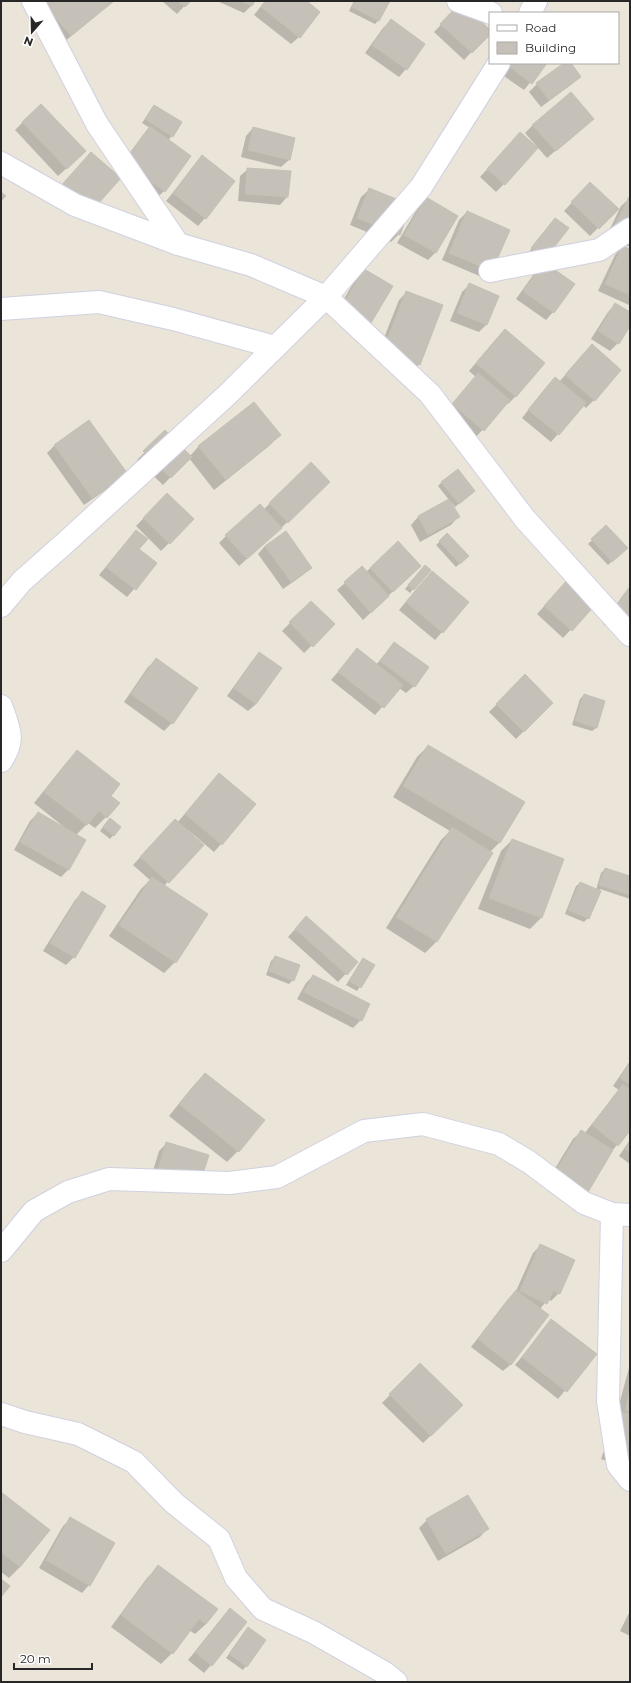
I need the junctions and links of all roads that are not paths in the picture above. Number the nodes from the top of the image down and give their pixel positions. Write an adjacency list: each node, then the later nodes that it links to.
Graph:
1 (33, 1): 9 (street)
2 (458, 1): 4 (street)
3 (536, 1): 5 (street)
4 (489, 12)
5 (530, 12)
6 (498, 64): 11 (street)
7 (1, 163): 9 (street)
8 (630, 229): 10 (street)
9 (178, 244): 11 (street)
10 (490, 271)
11 (326, 296): 13 (street); 15 (street)
12 (1, 309): 13 (street)
13 (275, 347): 14 (street)
14 (1, 606)
15 (630, 635)
16 (1, 706): 17 (street)
17 (1, 761)
18 (621, 1214): 19 (street); 21 (street)
19 (1, 1251)
20 (1, 1414): 22 (street)
21 (630, 1480)
22 (396, 1682)

